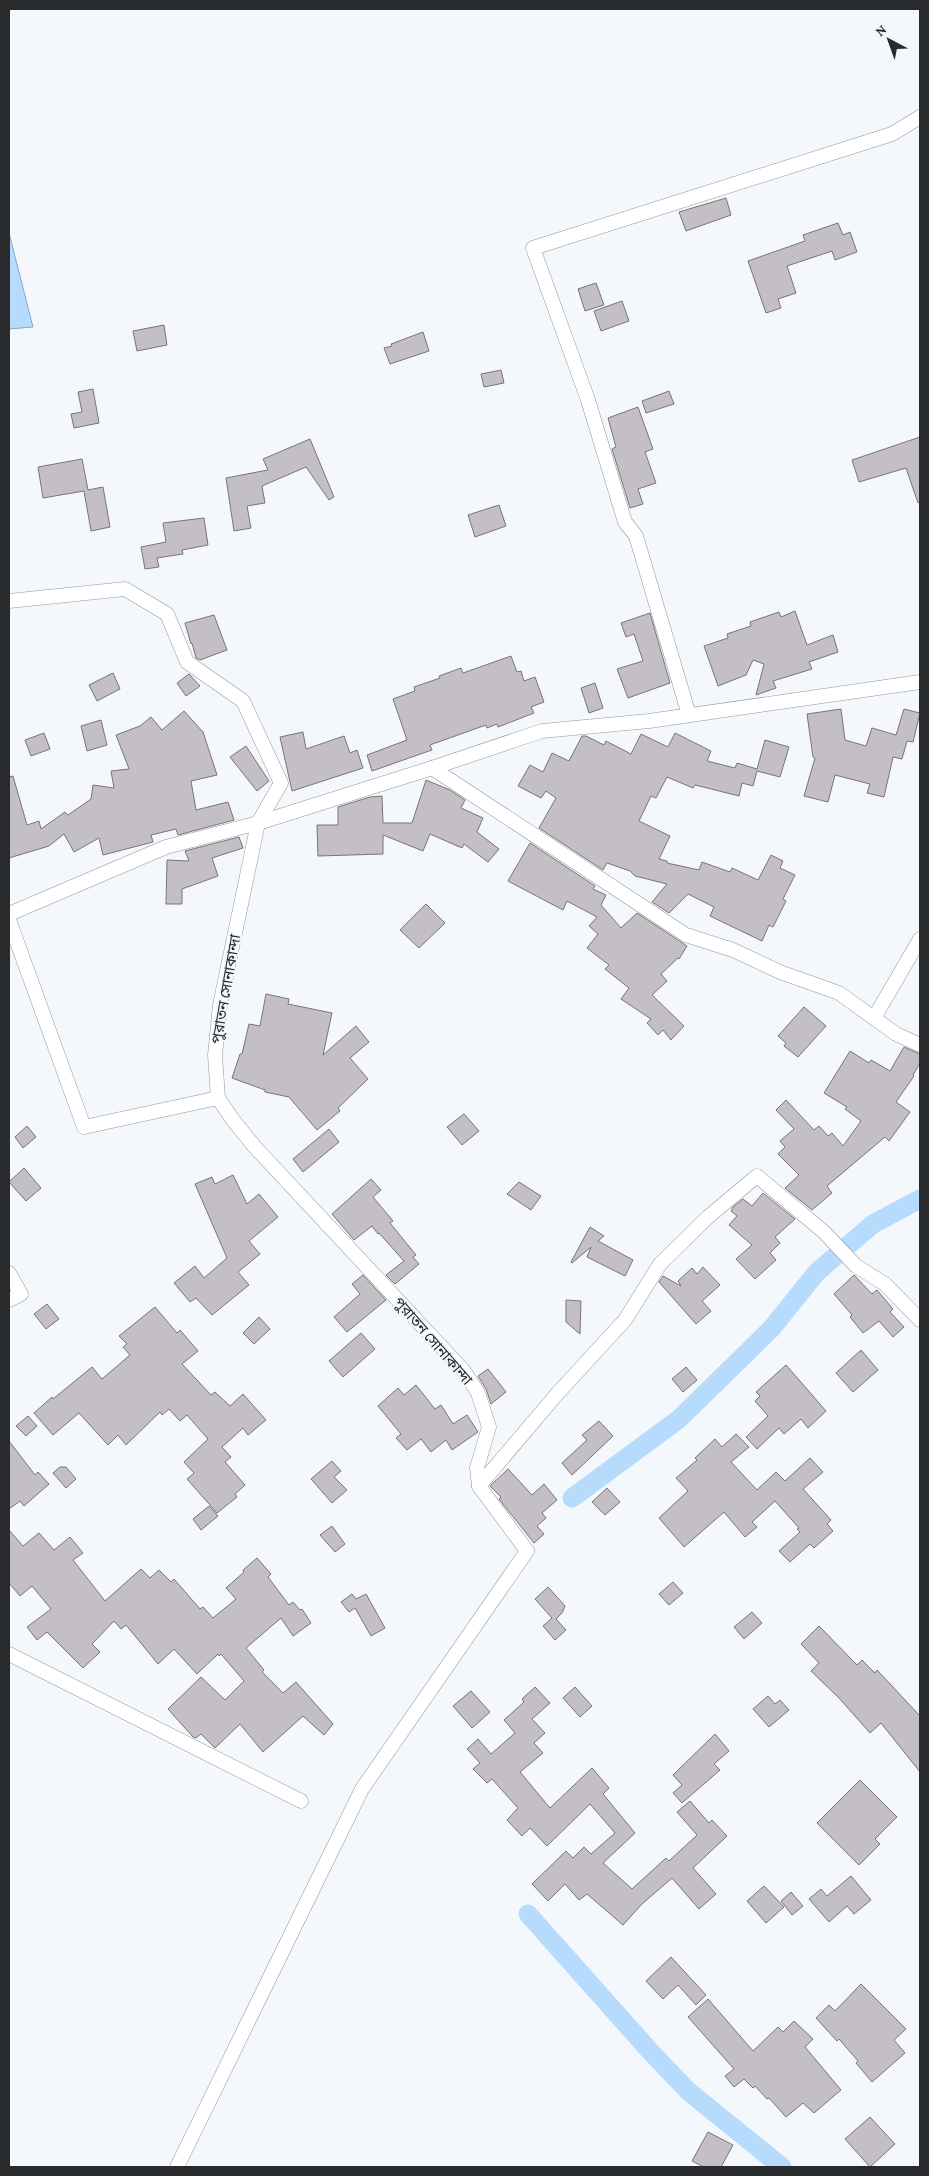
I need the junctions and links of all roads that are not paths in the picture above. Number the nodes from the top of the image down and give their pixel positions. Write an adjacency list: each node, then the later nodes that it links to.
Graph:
1 (920, 116): 4 (street)
2 (9, 601): 6 (street, পুরাতন সোনাকান্দা)
3 (920, 682): 4 (street)
4 (689, 715): 5 (street)
5 (432, 768): 6 (street); 10 (street)
6 (258, 823): 7 (street); 12 (street, পুরাতন সোনাকান্দা)
7 (9, 914)
8 (9, 920): 12 (street)
9 (920, 939): 10 (street)
10 (874, 1018): 11 (street)
11 (920, 1045)
12 (218, 1098): 16 (street, পুরাতন সোনাকান্দা)
13 (9, 1273): 14 (street)
14 (9, 1300)
15 (920, 1320): 16 (street)
16 (479, 1486): 19 (street)
17 (9, 1654): 18 (street)
18 (301, 1801)
19 (177, 2167)

